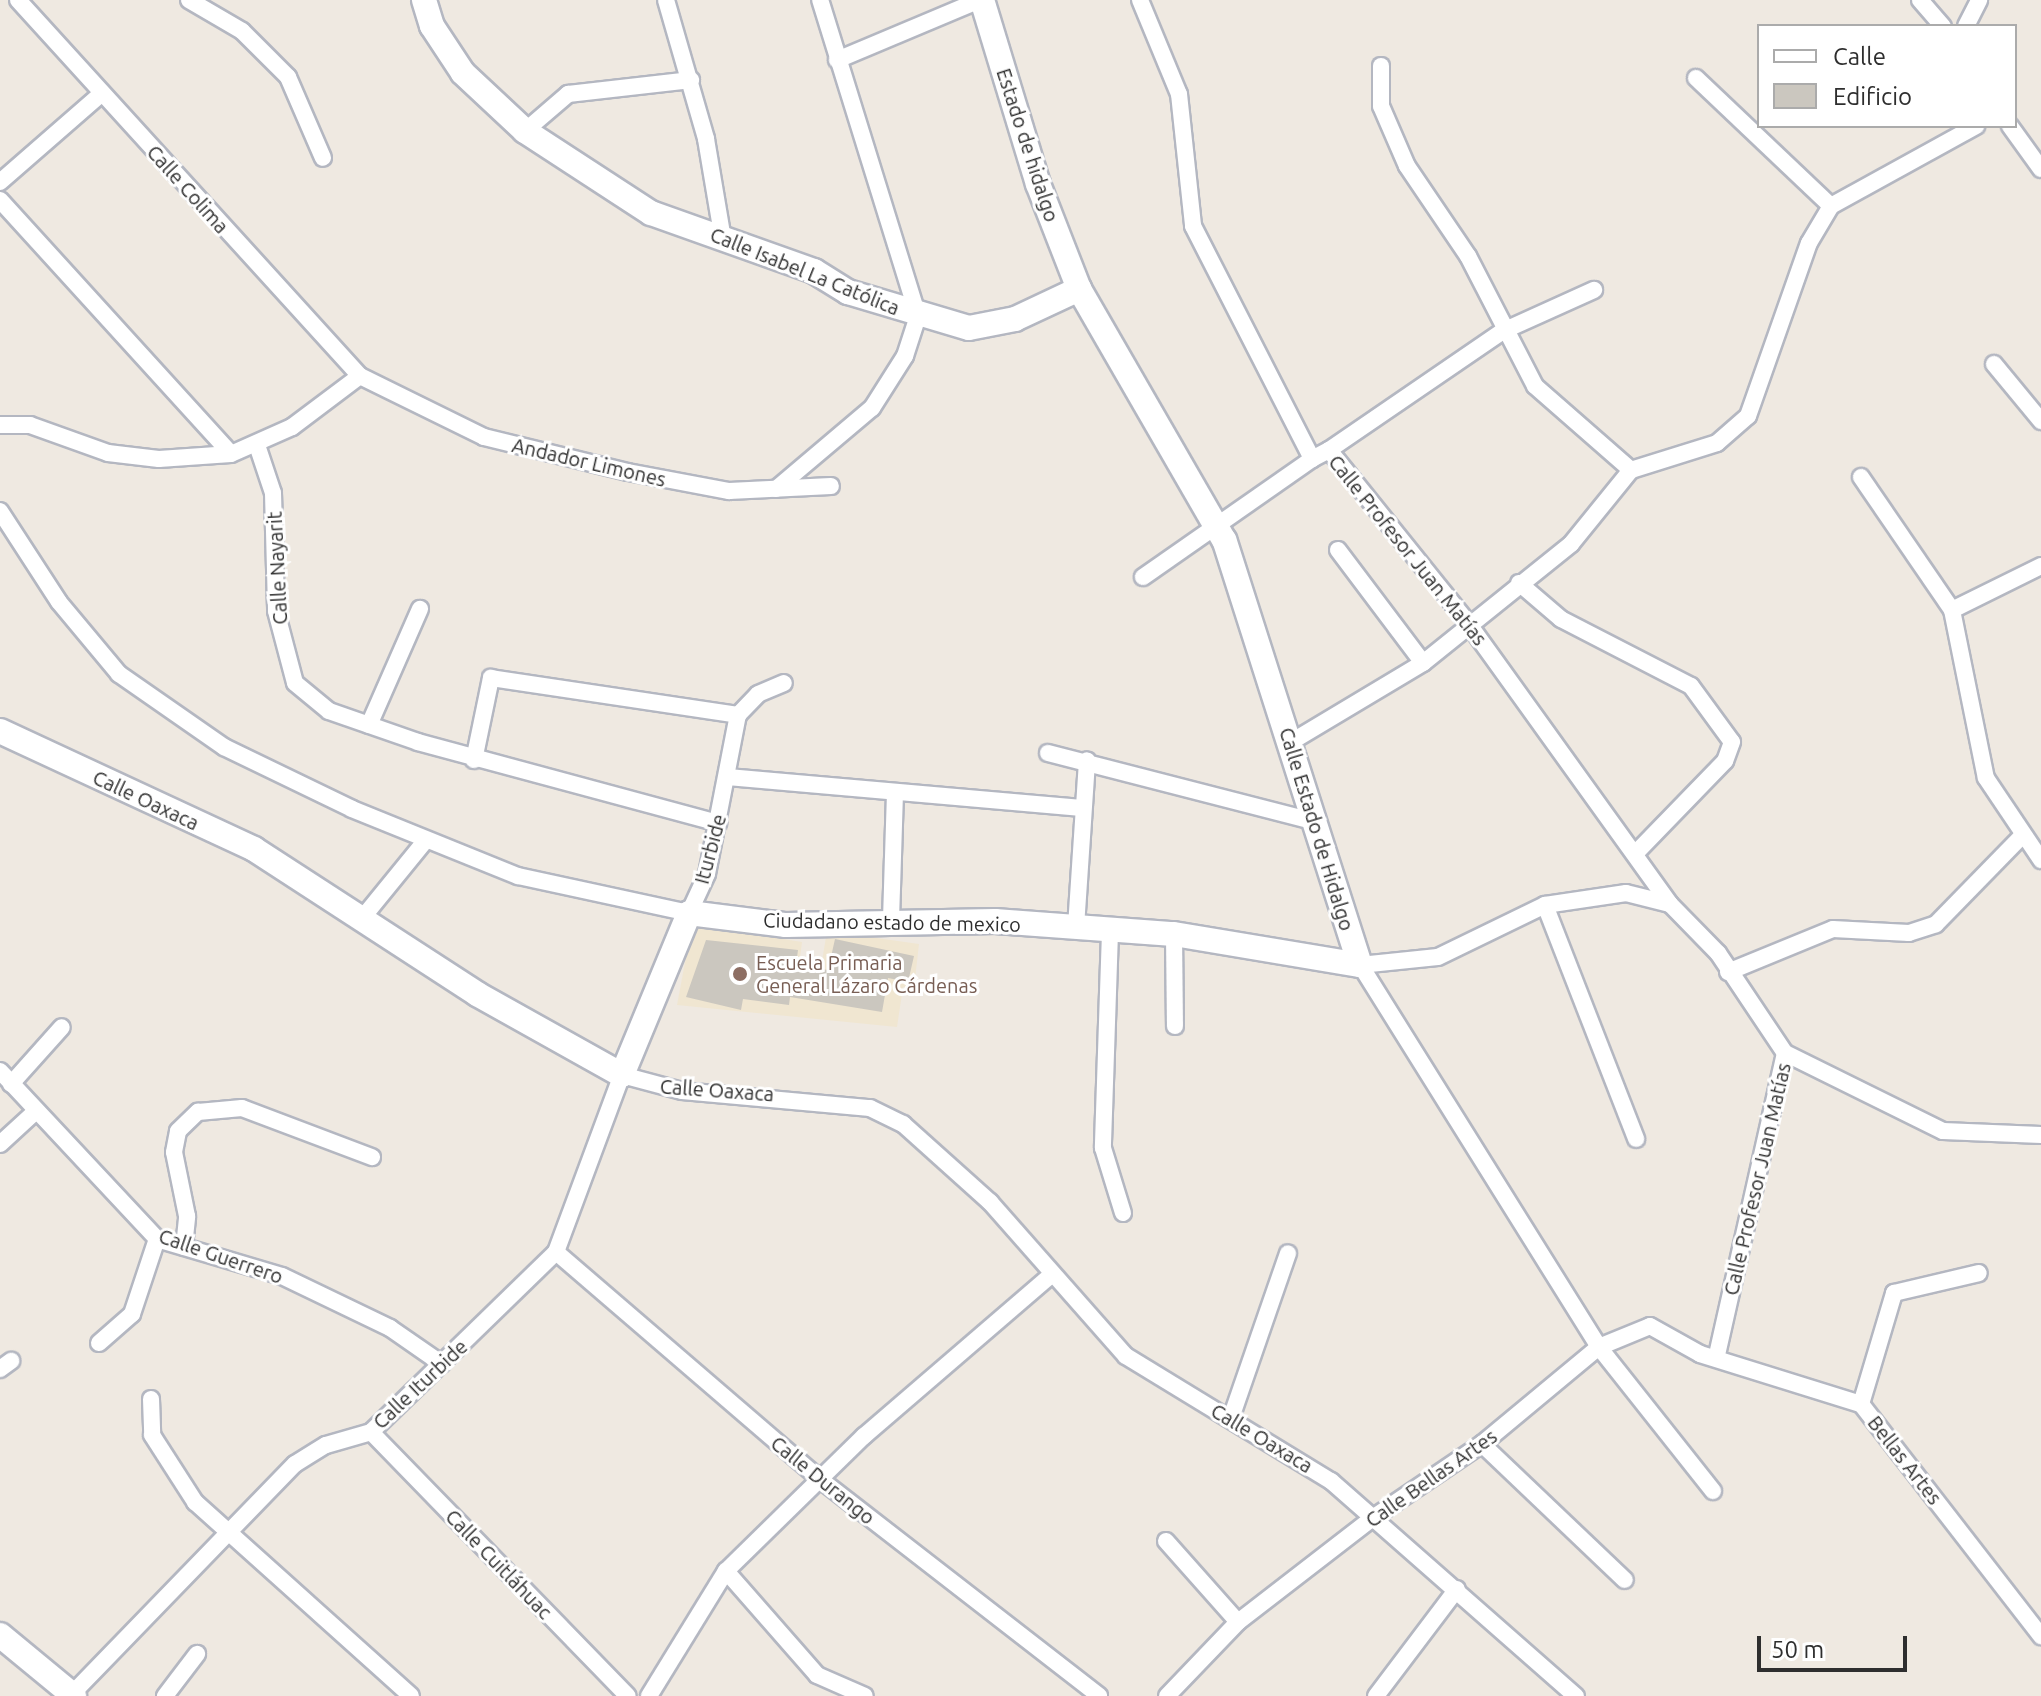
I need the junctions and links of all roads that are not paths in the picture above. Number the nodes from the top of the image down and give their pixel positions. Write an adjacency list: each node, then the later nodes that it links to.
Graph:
1 (18, 0): 16 (street, Calle Colima)
2 (189, 0): 20 (street)
3 (424, 0): 19 (street, Calle Isabel La Católica)
4 (666, 0): 15 (street)
5 (820, 0): 12 (street)
6 (981, 0): 12 (street); 26 (street, Estado de hidalgo)
7 (1140, 0): 37 (street, Calle Profesor Juan Matías)
8 (1920, 0): 10 (street)
9 (1979, 0): 11 (street)
10 (1941, 24)
11 (1967, 24)
12 (837, 60): 28 (street)
13 (1381, 66): 29 (street)
14 (1696, 78): 24 (street)
15 (691, 80): 19 (street); 25 (street)
16 (101, 94): 22 (street); 31 (street, Calle Colima)
17 (1972, 128): 24 (street)
18 (2011, 128): 21 (street)
19 (525, 131): 25 (street, Calle Isabel La Católica)
20 (323, 158)
21 (2041, 169)
22 (0, 182)
23 (0, 200): 36 (street)
24 (1831, 206): 38 (street)
25 (722, 234): 28 (street, Calle Isabel La Católica)
26 (1079, 289): 28 (street, Calle Isabel La Católica); 43 (street, Calle Estado de Hidalgo)
27 (1594, 290): 29 (street)
28 (918, 316): 41 (street)
29 (1503, 331): 35 (street); 38 (street)
30 (1994, 364): 32 (street)
31 (360, 376): 34 (street); 41 (street, Andador Limones)
32 (2041, 421)
33 (0, 425): 36 (street)
34 (258, 448): 36 (street); 54 (street, Calle Nayarit)
35 (1329, 450): 37 (street, Calle Profesor Juan Matías); 50 (street, Calle Profesor Juan Matías)
36 (231, 454)
37 (1312, 459): 43 (street)
38 (1631, 470): 47 (street)
39 (1861, 477): 49 (street)
40 (831, 486): 41 (street, Andador Limones)
41 (776, 489)
42 (0, 511): 66 (street, Ciudadano estado de mexico)
43 (1216, 527): 46 (street); 56 (street, Calle Estado de Hidalgo)
44 (1338, 550): 51 (street)
45 (2041, 566): 49 (street)
46 (1143, 577)
47 (1519, 583): 50 (street); 67 (street)
48 (420, 609): 54 (street)
49 (1952, 610): 65 (street)
50 (1468, 623): 51 (street); 67 (street, Calle Profesor Juan Matías)
51 (1423, 663): 56 (street)
52 (784, 683): 53 (street)
53 (738, 715): 58 (street); 60 (street, Iturbide)
54 (369, 725): 58 (street, Calle Nayarit)
55 (0, 731): 72 (street, Calle Oaxaca)
56 (1291, 742): 63 (street, Calle Estado de Hidalgo)
57 (1048, 753): 59 (street)
58 (474, 760): 64 (street, Calle Nayarit)
59 (1087, 760): 62 (street); 63 (street)
60 (727, 777): 61 (street); 64 (street, Iturbide)
61 (895, 793): 62 (street); 73 (street)
62 (1080, 808): 74 (street)
63 (1312, 821): 77 (street, Calle Estado de Hidalgo)
64 (718, 823): 71 (street, Iturbide)
65 (2022, 836): 68 (street); 78 (street)
66 (426, 840): 71 (street, Ciudadano estado de mexico); 72 (street)
67 (1635, 854): 69 (street, Calle Profesor Juan Matías)
68 (2041, 860)
69 (1670, 904): 70 (street, Ciudadano estado de mexico); 78 (street)
70 (1545, 905): 77 (street, Ciudadano estado de mexico); 86 (street)
71 (689, 913): 73 (street, Ciudadano estado de mexico); 82 (street, Iturbide)
72 (364, 916): 82 (street, Calle Oaxaca)
73 (891, 920): 74 (street, Ciudadano estado de mexico)
74 (1076, 927): 75 (street, Ciudadano estado de mexico)
75 (1110, 932): 76 (street, Ciudadano estado de mexico); 89 (street)
76 (1174, 934): 77 (street, Ciudadano estado de mexico); 79 (street)
77 (1360, 965): 97 (street, Calle Estado de Hidalgo)
78 (1728, 972): 81 (street, Calle Profesor Juan Matías)
79 (1175, 1026)
80 (62, 1027): 83 (street)
81 (1785, 1053): 85 (street); 98 (street, Calle Profesor Juan Matías)
82 (622, 1075): 92 (street, Calle Iturbide); 95 (street, Calle Oaxaca)
83 (6, 1078): 84 (street, Calle Guerrero)
84 (36, 1111): 87 (street); 90 (street, Calle Guerrero)
85 (2041, 1135)
86 (1636, 1139)
87 (0, 1144)
88 (372, 1157): 91 (street)
89 (1123, 1213)
90 (157, 1239): 91 (street, Calle Guerrero); 96 (street)
91 (184, 1247): 99 (street, Calle Guerrero)
92 (556, 1252): 99 (street, Calle Iturbide); 105 (street, Calle Durango)
93 (1288, 1253): 102 (street)
94 (1979, 1273): 101 (street)
95 (1050, 1276): 102 (street, Calle Oaxaca); 105 (street)
96 (99, 1343)
97 (1599, 1347): 98 (street, Calle Bellas Artes); 104 (street, Calle Bellas Artes); 106 (street, Calle Estado de Hidalgo)
98 (1717, 1355): 101 (street, Bellas Artes)
99 (442, 1364): 103 (street, Calle Iturbide)
100 (151, 1399): 108 (street)
101 (1861, 1404): 115 (street, Bellas Artes)
102 (1232, 1415): 107 (street, Calle Oaxaca)
103 (371, 1432): 108 (street, Calle Iturbide); 120 (street, Calle Cuitláhuac)
104 (1482, 1444): 107 (street, Calle Bellas Artes); 111 (street)
105 (821, 1480): 110 (street); 123 (street, Calle Durango)
106 (1713, 1491)
107 (1374, 1517): 112 (street, Calle Oaxaca); 113 (street, Calle Bellas Artes)
108 (228, 1538): 117 (street, Calle Iturbide); 119 (street)
109 (1166, 1541): 113 (street)
110 (726, 1571): 121 (street); 122 (street)
111 (1625, 1580)
112 (1457, 1589): 125 (street); 126 (street, Calle Oaxaca)
113 (1238, 1622): 124 (street, Calle Bellas Artes)
114 (0, 1635): 117 (street)
115 (2041, 1636)
116 (197, 1654): 118 (street)
117 (72, 1695)
118 (165, 1696)
119 (411, 1696)
120 (628, 1696)
121 (649, 1696)
122 (865, 1696)
123 (1099, 1696)
124 (1167, 1696)
125 (1376, 1696)
126 (1576, 1696)

